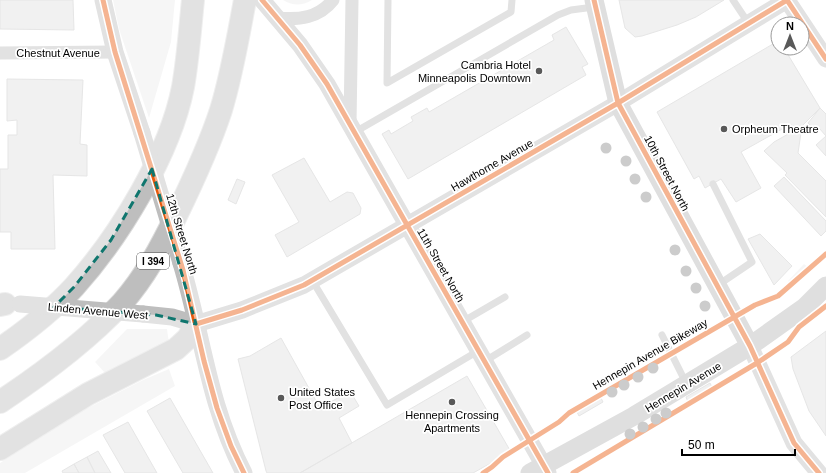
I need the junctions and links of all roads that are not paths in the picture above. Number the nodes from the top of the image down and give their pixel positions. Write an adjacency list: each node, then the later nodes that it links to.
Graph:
1 (103, 0): 14 (street, 12th Street North)
2 (193, 0): 32 (highway)
3 (239, 0): 17 (highway, I 394)
4 (245, 0): 17 (highway)
5 (333, 0): 12 (street, 11th Street North)
6 (352, 0): 19 (street)
7 (388, 0): 8 (lane)
8 (512, 0)
9 (733, 0): 13 (lane)
10 (787, 0): 13 (street, Hawthorne Avenue); 16 (street)
11 (595, 3): 18 (main road, 10th Street North); 19 (lane)
12 (269, 9): 19 (street, 11th Street North)
13 (750, 24): 18 (street, Hawthorne Avenue)
14 (115, 52): 15 (street, Chestnut Avenue); 28 (street, 12th Street North, bridge)
15 (0, 53)
16 (825, 54)
17 (232, 67): 35 (highway, I 394)
18 (618, 103): 21 (street, Hawthorne Avenue); 23 (main road, 10th Street North)
19 (352, 128): 21 (street, 11th Street North)
20 (713, 184): 23 (lane)
21 (407, 226): 22 (street, Hawthorne Avenue); 27 (street, 11th Street North)
22 (312, 280): 28 (street, Hawthorne Avenue); 33 (lane)
23 (717, 286): 31 (main road, 10th Street North)
24 (824, 292): 31 (main road, Hennepin Avenue)
25 (505, 297): 27 (lane)
26 (6, 304): 28 (street, Linden Avenue West, bridge)
27 (462, 322): 33 (street, 11th Street North)
28 (196, 324): 36 (highway); 38 (street, 12th Street North)
29 (527, 335): 33 (lane)
30 (662, 335): 34 (lane)
31 (750, 346): 34 (main road, Hennepin Avenue); 39 (street)
32 (0, 349)
33 (481, 356): 37 (street, 11th Street North)
34 (686, 385): 37 (main road, Hennepin Avenue)
35 (0, 402)
36 (0, 449)
37 (540, 471)
38 (244, 473)
39 (819, 473)

